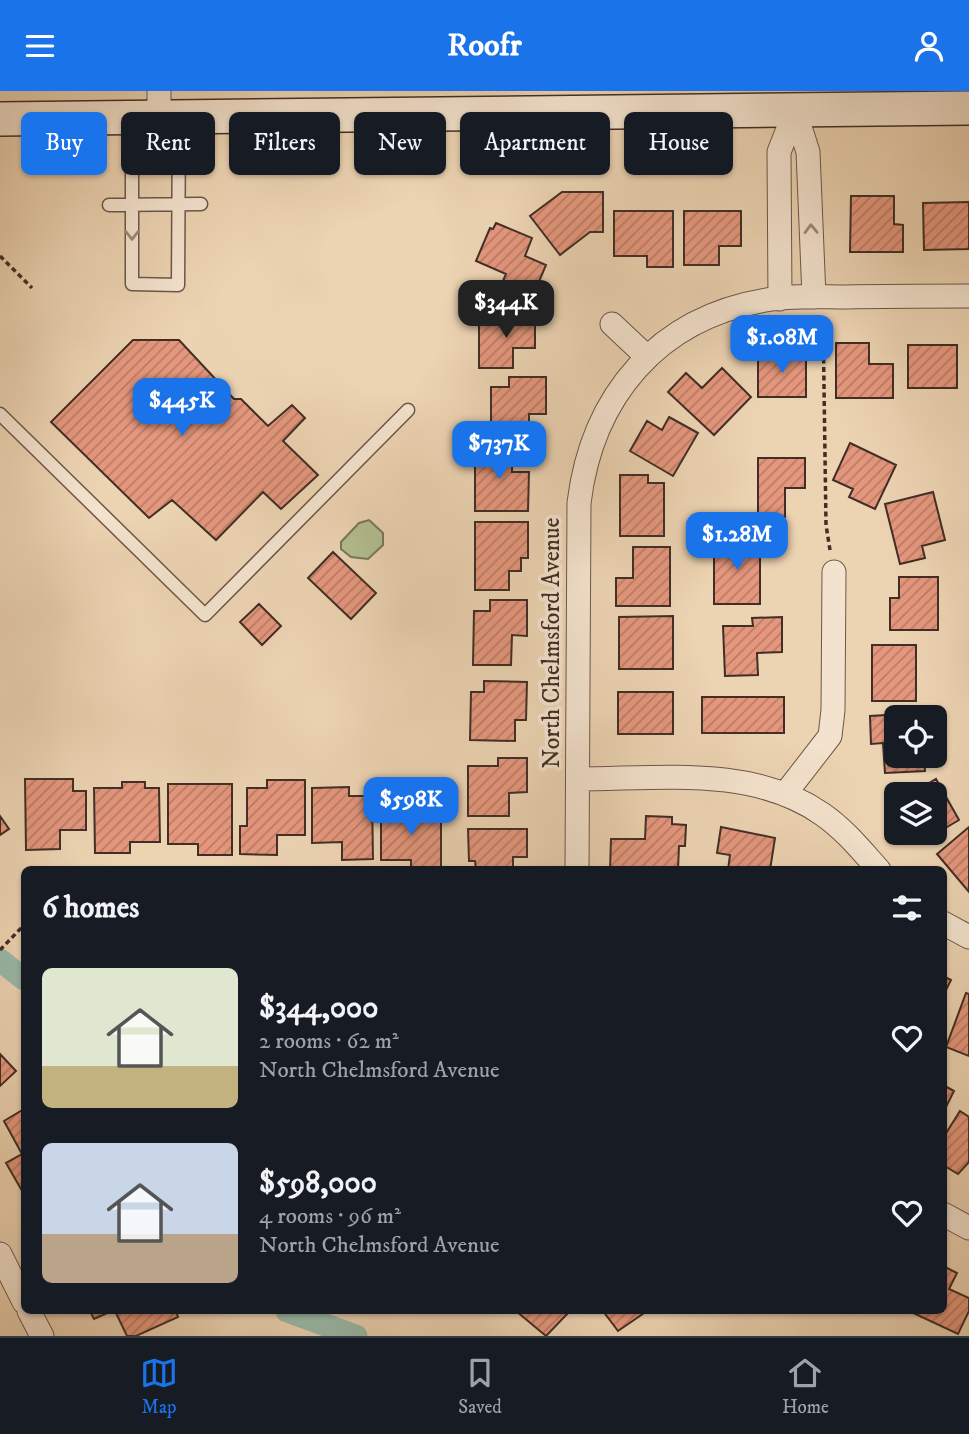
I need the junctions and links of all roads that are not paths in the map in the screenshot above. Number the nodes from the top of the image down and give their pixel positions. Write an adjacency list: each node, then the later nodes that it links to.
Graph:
1 (796, 101): 2 (main road); 3 (main road); 10 (street, one-way to 1); 11 (street)
2 (969, 109)
3 (157, 111): 4 (main road); 5 (lane); 8 (lane)
4 (0, 119)
5 (178, 204): 6 (lane); 8 (lane); 8 (lane, one-way to 5)
6 (201, 204)
7 (109, 205): 8 (lane)
8 (132, 205)
9 (969, 296): 10 (street, North Chelmsford Avenue)
10 (818, 297): 11 (street, North Chelmsford Avenue)
11 (780, 299): 13 (street, North Chelmsford Avenue)
12 (612, 324): 13 (street)
13 (646, 356): 17 (street, North Chelmsford Avenue)
14 (408, 409): 15 (lane)
15 (0, 414)
16 (834, 572): 18 (street)
17 (578, 779): 18 (street); 19 (street, North Chelmsford Avenue)
18 (785, 794): 20 (street)
19 (577, 866)
20 (875, 866)
21 (947, 925): 22 (street)
22 (969, 937)
23 (947, 1216): 24 (street)
24 (969, 1228)
25 (0, 1254): 26 (street)
26 (21, 1296)
27 (31, 1314): 28 (street)
28 (42, 1336)

